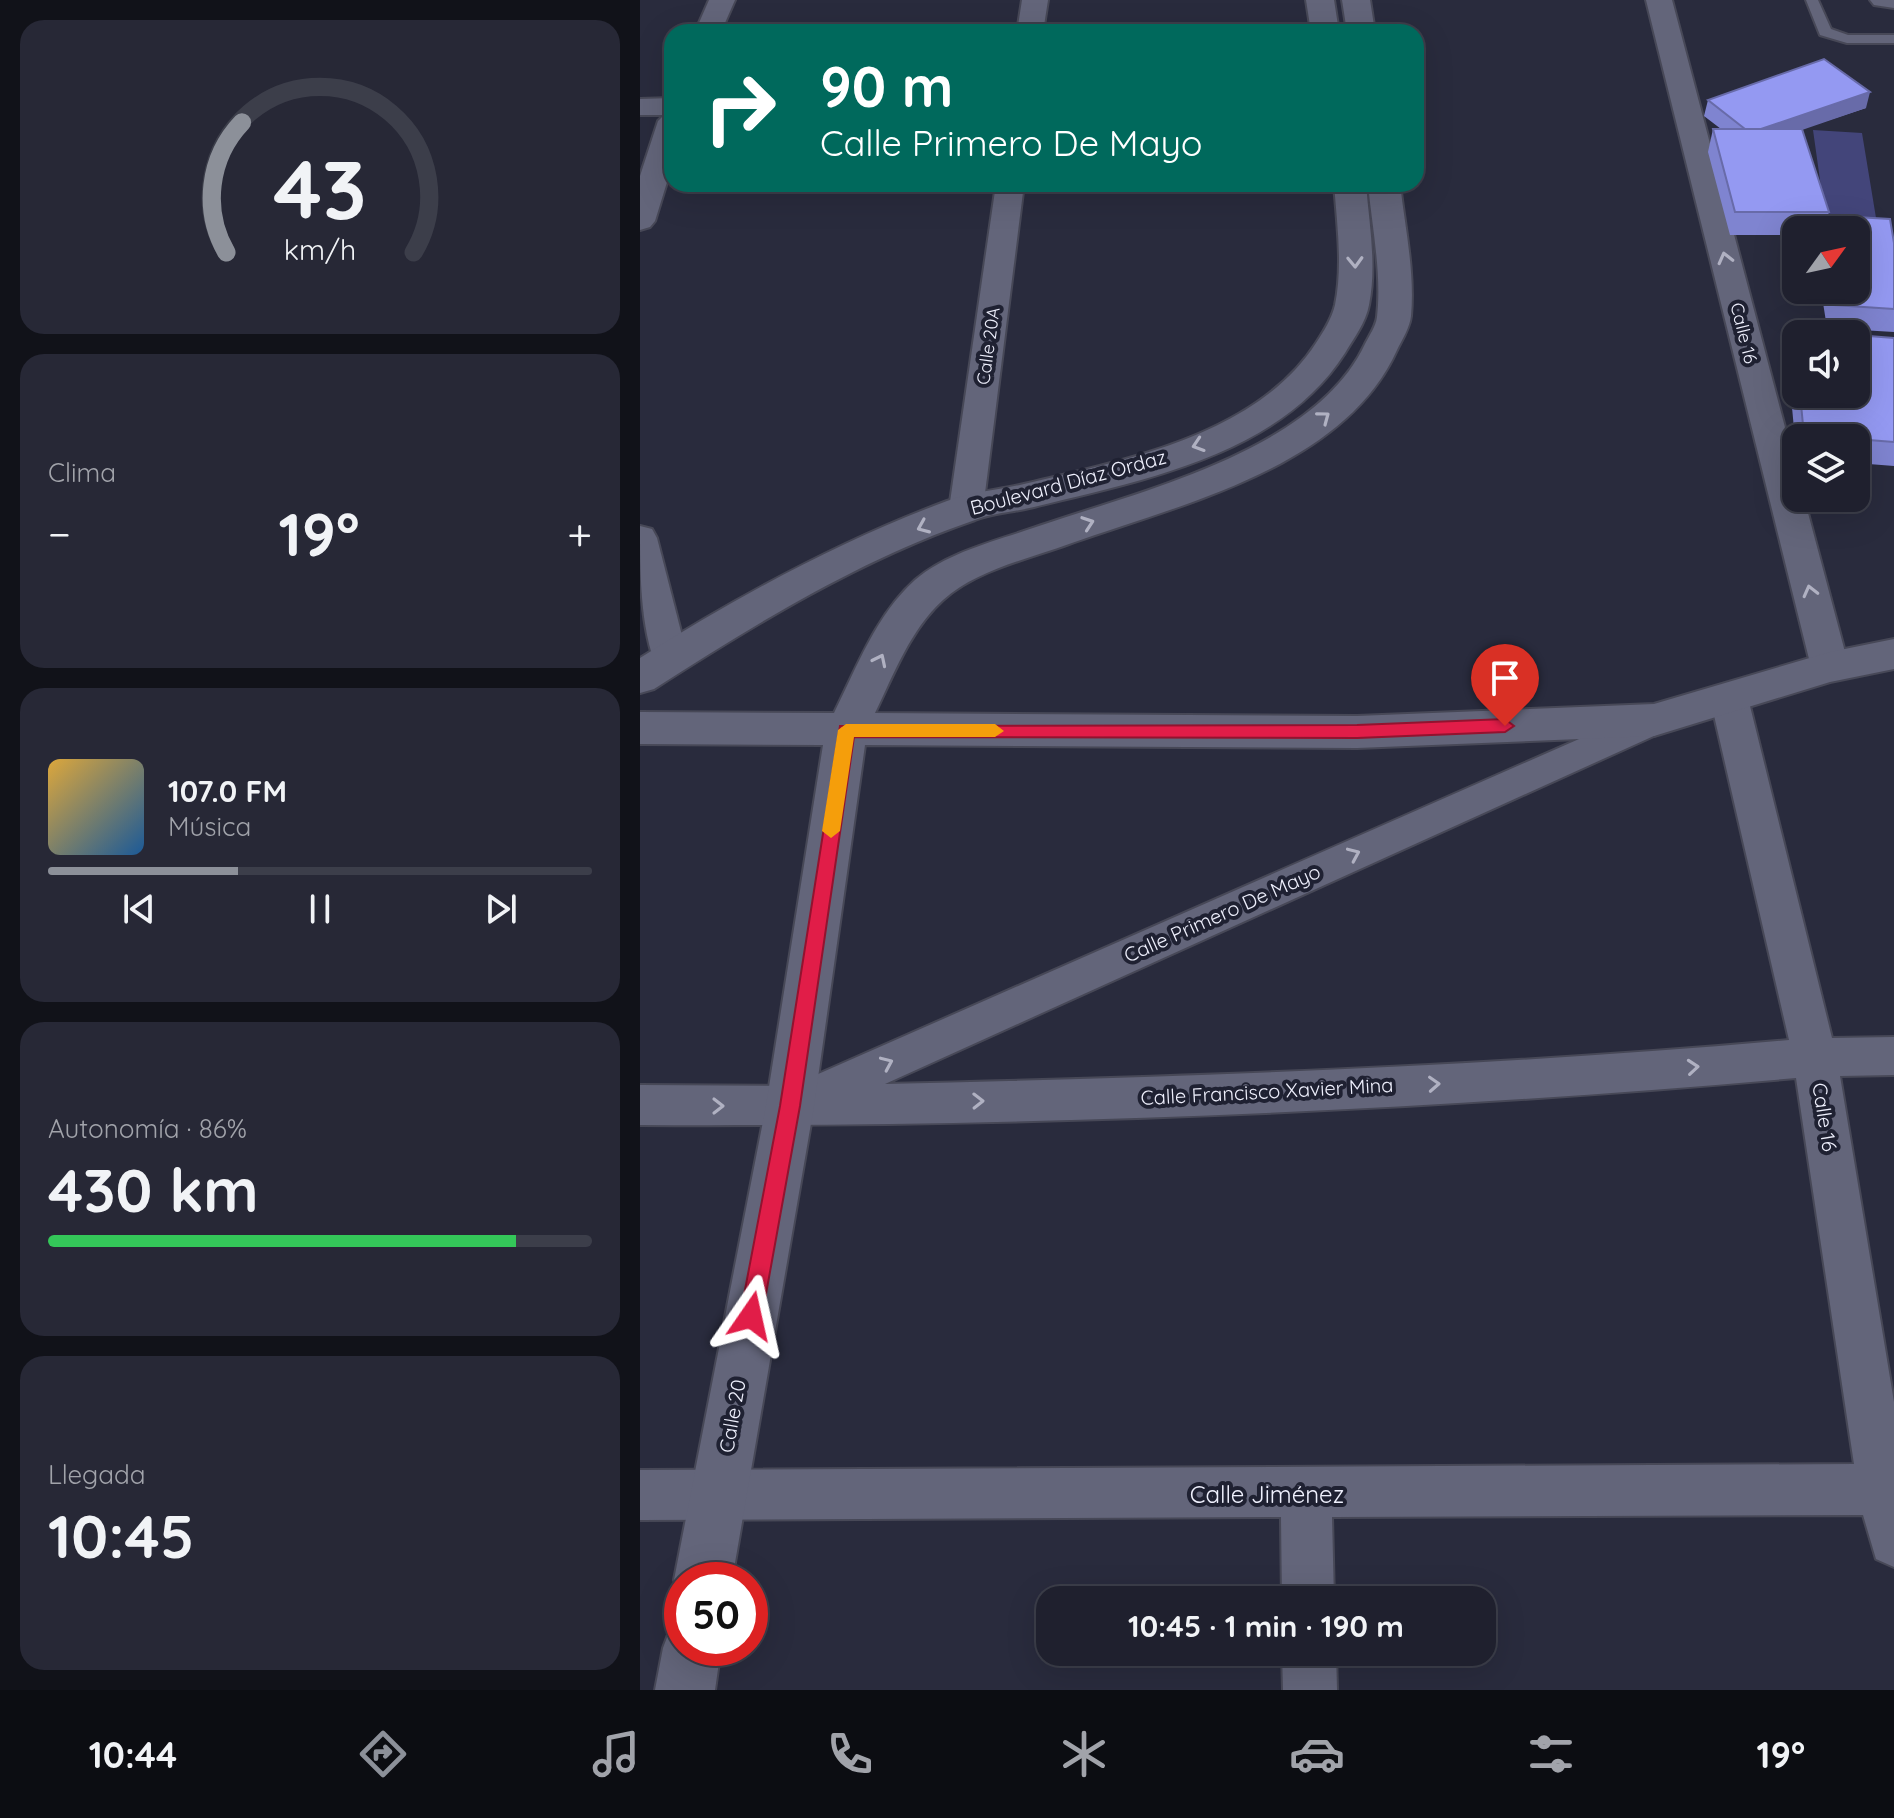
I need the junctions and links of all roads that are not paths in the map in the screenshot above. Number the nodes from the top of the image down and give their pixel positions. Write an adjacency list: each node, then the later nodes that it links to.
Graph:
1 (722, 0): 9 (street)
2 (1035, 0): 10 (street)
3 (1320, 0): 11 (main road)
4 (1356, 0): 12 (main road)
5 (1659, 0): 24 (street, Calle 16, one-way to 5)
6 (1812, 0): 13 (lane)
7 (1883, 0): 8 (street)
8 (1894, 0)
9 (712, 24)
10 (1031, 24)
11 (1324, 24)
12 (1360, 24)
13 (1894, 39)
14 (664, 106): 15 (street)
15 (640, 107)
16 (664, 146): 20 (street)
17 (1009, 192): 21 (street, Calle 20A)
18 (1351, 192): 21 (main road, Boulevard Díaz Ordaz, one-way to 21)
19 (1385, 192): 29 (main road, Boulevard Díaz Ordaz, one-way to 19)
20 (640, 221)
21 (966, 509): 25 (main road, Boulevard Díaz Ordaz, one-way to 25)
22 (640, 538): 25 (street)
23 (1894, 654): 24 (main road, Calle Primero De Mayo)
24 (1830, 667): 26 (main road, Calle Primero De Mayo)
25 (655, 668)
26 (1729, 698): 27 (main road, Calle Primero De Mayo); 31 (street, Calle 16)
27 (1654, 720): 29 (main road, Calle Primero De Mayo); 33 (street, Calle Primero De Mayo, one-way to 27)
28 (640, 728): 29 (main road, Calle Primero De Mayo)
29 (846, 730): 33 (main road, Calle 20)
30 (1894, 1056): 31 (street, Calle Francisco Xavier Mina)
31 (1815, 1057): 33 (street, Calle Francisco Xavier Mina, one-way to 31); 34 (street, Calle 16)
32 (640, 1105): 33 (street, Calle Francisco Xavier Mina, one-way to 33)
33 (790, 1106): 37 (main road, Calle 20)
34 (1888, 1489): 35 (street, Calle Jiménez); 38 (street, Calle 16)
35 (1306, 1494): 37 (street, Calle Jiménez); 40 (street)
36 (640, 1495): 37 (street, Calle Jiménez)
37 (718, 1495): 39 (main road, Calle 20)
38 (1894, 1541)
39 (706, 1562)
40 (1308, 1586)
41 (689, 1666): 43 (main road)
42 (1309, 1666): 44 (street)
43 (685, 1690)
44 (1310, 1690)

